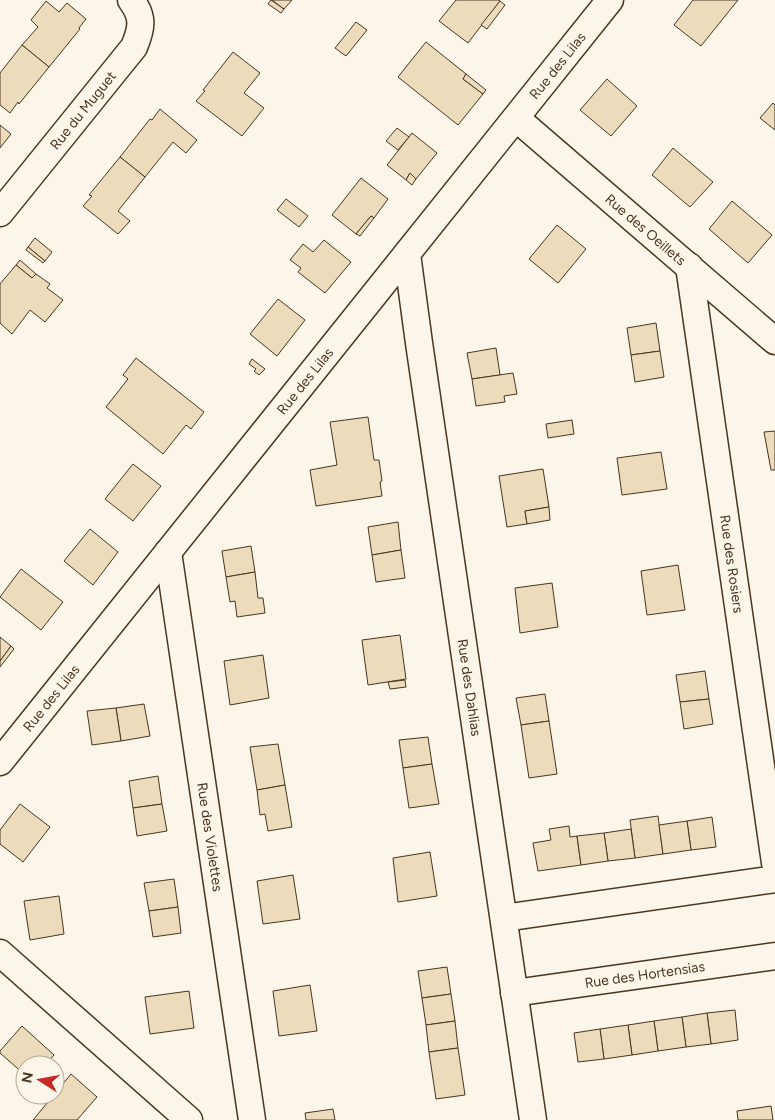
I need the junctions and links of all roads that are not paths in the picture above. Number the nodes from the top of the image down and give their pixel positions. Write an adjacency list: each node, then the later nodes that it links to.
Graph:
1 (131, 0): 4 (street, Rue du Muguet)
2 (610, 0): 3 (street, Rue des Lilas)
3 (516, 118): 5 (street, Rue des Lilas); 6 (street, Rue des Oeillets)
4 (0, 213)
5 (407, 254): 8 (street, Rue des Lilas); 12 (street, Rue des Dahlias)
6 (689, 266): 7 (street, Rue des Oeillets); 10 (street, Rue des Rosiers)
7 (775, 341)
8 (168, 552): 9 (street, Rue des Lilas); 17 (street, Rue des Violettes)
9 (0, 762)
10 (775, 864)
11 (775, 879): 12 (street)
12 (504, 918): 15 (street, Rue des Dahlias)
13 (0, 953): 16 (street)
14 (775, 956): 15 (street, Rue des Hortensias)
15 (514, 993): 18 (street, Rue des Dahlias)
16 (190, 1120)
17 (252, 1120)
18 (533, 1120)

